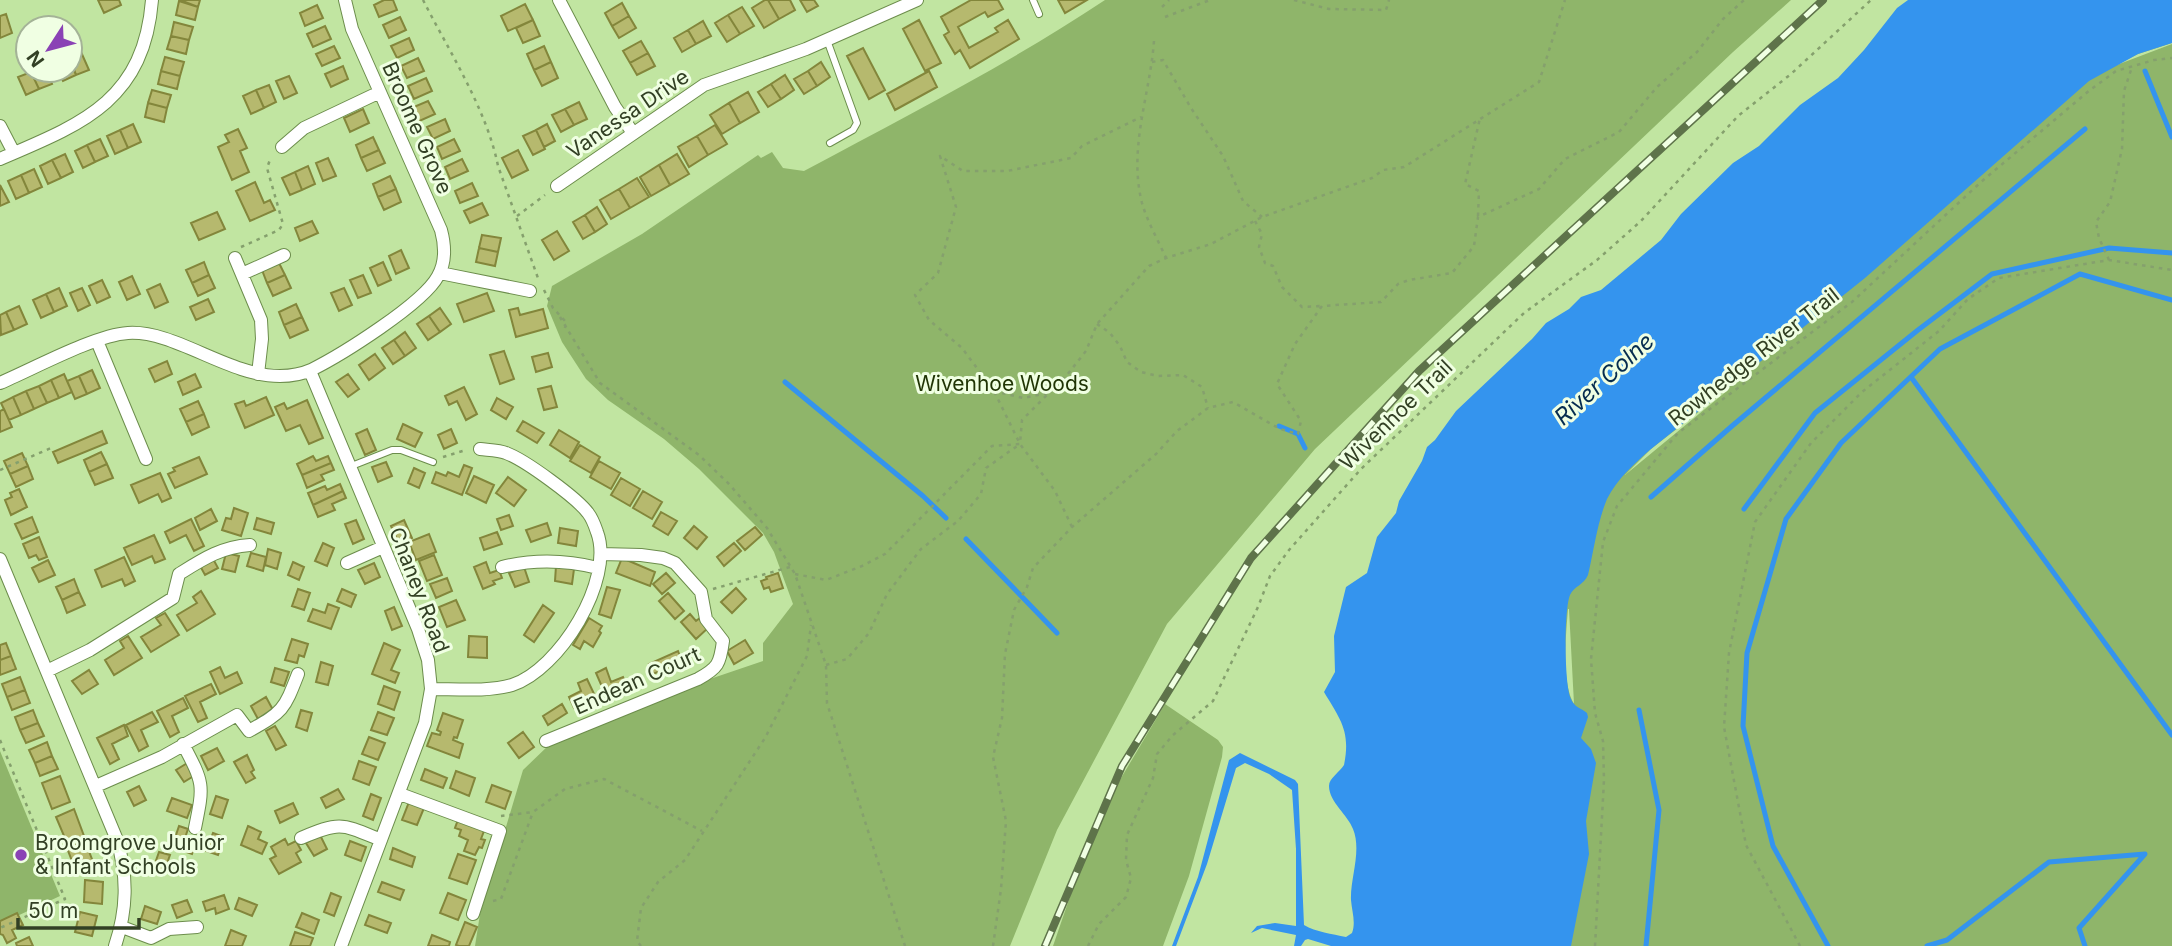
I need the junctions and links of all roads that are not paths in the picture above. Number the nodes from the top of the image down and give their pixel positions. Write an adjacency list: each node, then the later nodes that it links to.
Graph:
1 (152, 0): 13 (street)
2 (345, 0): 8 (street, Broome Grove)
3 (559, 0): 10 (street)
4 (917, 0): 7 (street, Vanessa Drive)
5 (1032, 0): 6 (lane)
6 (1039, 15)
7 (827, 40): 10 (street, Vanessa Drive); 11 (lane)
8 (380, 92): 12 (street); 18 (street, Broome Grove)
9 (0, 126): 13 (street)
10 (633, 133): 15 (street, Vanessa Drive)
11 (830, 143)
12 (282, 147)
13 (14, 153): 14 (street)
14 (0, 159)
15 (557, 186)
16 (284, 255): 19 (street)
17 (235, 258): 19 (street)
18 (440, 273): 20 (street); 22 (street)
19 (242, 274): 23 (street)
20 (538, 289)
21 (97, 341): 23 (street); 24 (street); 26 (street)
22 (310, 371): 23 (street); 28 (street, Chaney Road)
23 (258, 374)
24 (0, 383)
25 (480, 449): 31 (street)
26 (146, 458)
27 (433, 462): 28 (lane)
28 (349, 467): 30 (street, Chaney Road)
29 (250, 545): 36 (street)
30 (383, 547): 33 (street); 38 (street, Chaney Road)
31 (601, 554): 35 (street); 39 (street, Endean Court)
32 (0, 559): 36 (street)
33 (347, 563)
34 (502, 567): 35 (street)
35 (598, 568): 38 (street)
36 (47, 671): 41 (street)
37 (298, 674): 40 (street)
38 (432, 689): 42 (street, Chaney Road)
39 (546, 741)
40 (183, 744): 41 (street); 43 (street)
41 (96, 786): 47 (street)
42 (400, 794): 45 (street, Chaney Road); 46 (street)
43 (195, 828)
44 (301, 838): 45 (street)
45 (381, 840): 50 (street, Chaney Road)
46 (475, 908)
47 (121, 927): 48 (street); 49 (street)
48 (197, 927)
49 (115, 946)
50 (341, 946)

